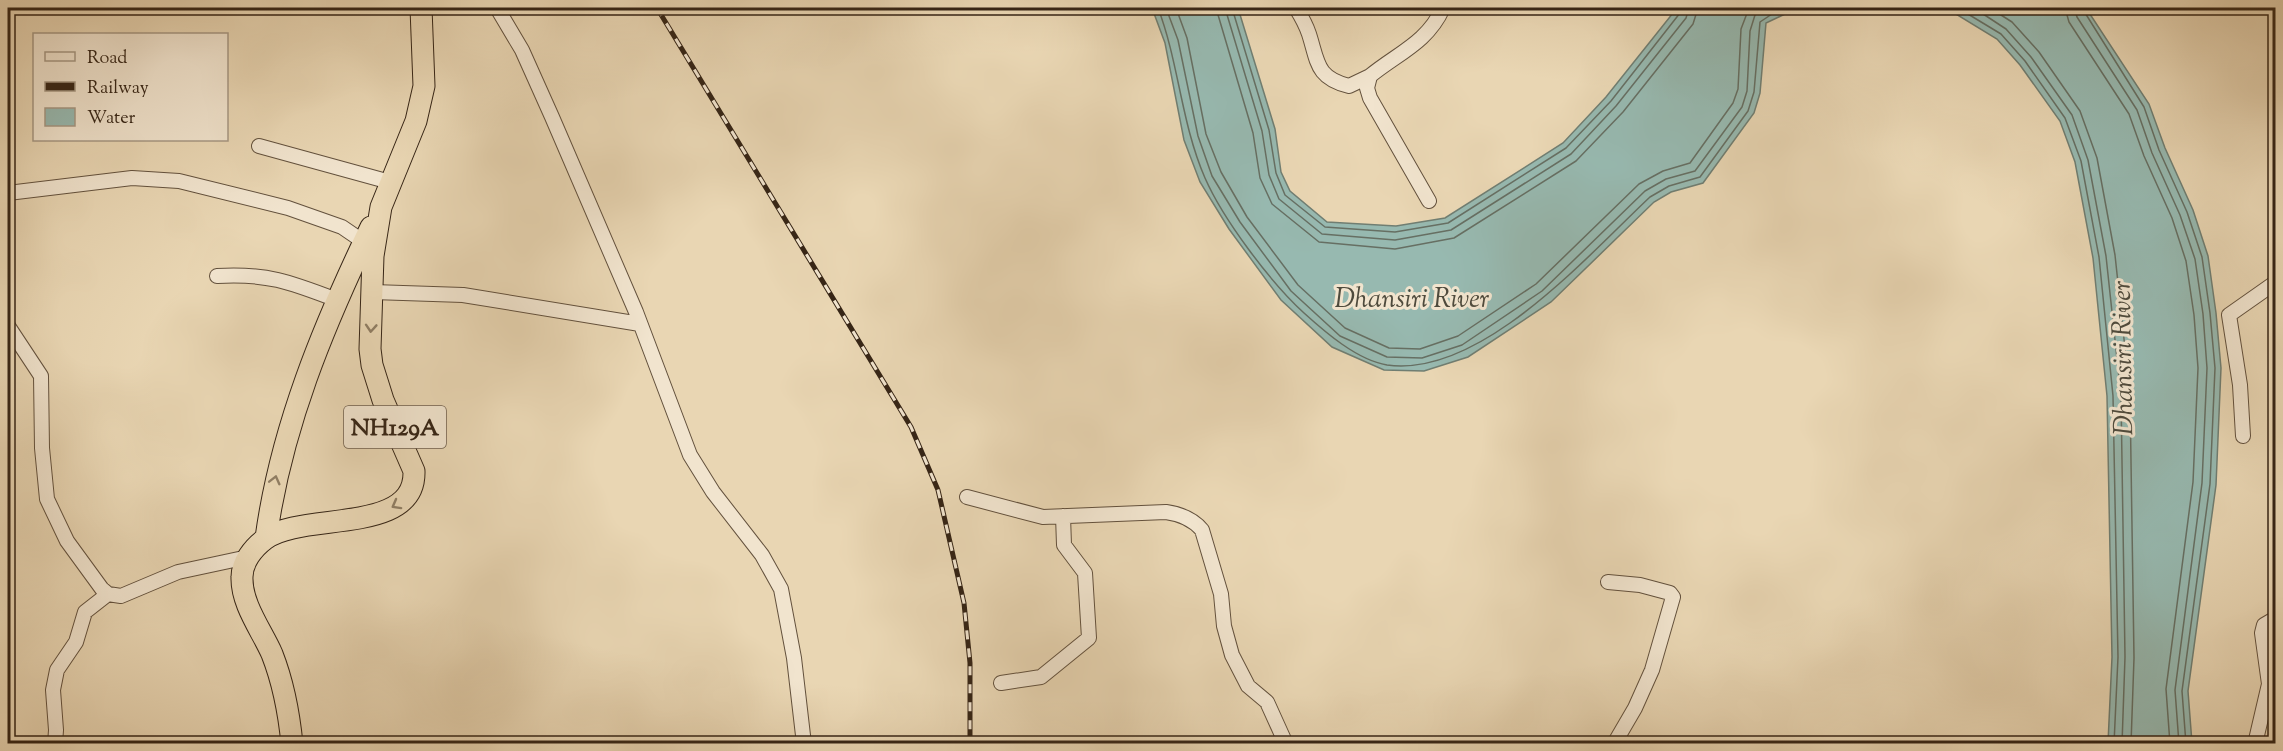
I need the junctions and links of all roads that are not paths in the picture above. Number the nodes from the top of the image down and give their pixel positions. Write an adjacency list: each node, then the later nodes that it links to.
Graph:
1 (421, 8): 7 (highway, NH129A)
2 (497, 8): 16 (street)
3 (1296, 8): 5 (street)
4 (1443, 8): 5 (street)
5 (1370, 76): 9 (street)
6 (259, 146): 7 (street)
7 (390, 182): 10 (highway, NH129A)
8 (8, 193): 11 (street)
9 (1429, 201)
10 (381, 207): 11 (highway, NH129A); 14 (highway, NH129A)
11 (364, 242): 15 (highway, NH129A)
12 (217, 276): 15 (street)
13 (2276, 282): 18 (street)
14 (373, 292): 16 (street); 21 (highway, NH129A, one-way to 21)
15 (337, 300): 21 (highway, NH129A, one-way to 15)
16 (640, 324): 29 (street)
17 (8, 329): 24 (street)
18 (2243, 436)
19 (967, 497): 20 (street)
20 (1063, 516): 26 (street); 30 (street)
21 (266, 538): 22 (highway, NH129A)
22 (248, 557): 24 (street); 28 (highway)
23 (1608, 582): 31 (street)
24 (108, 594): 27 (street)
25 (2276, 618): 32 (street)
26 (1001, 683)
27 (56, 741)
28 (292, 744)
29 (804, 744)
30 (1286, 744)
31 (1614, 744)
32 (2255, 744)

